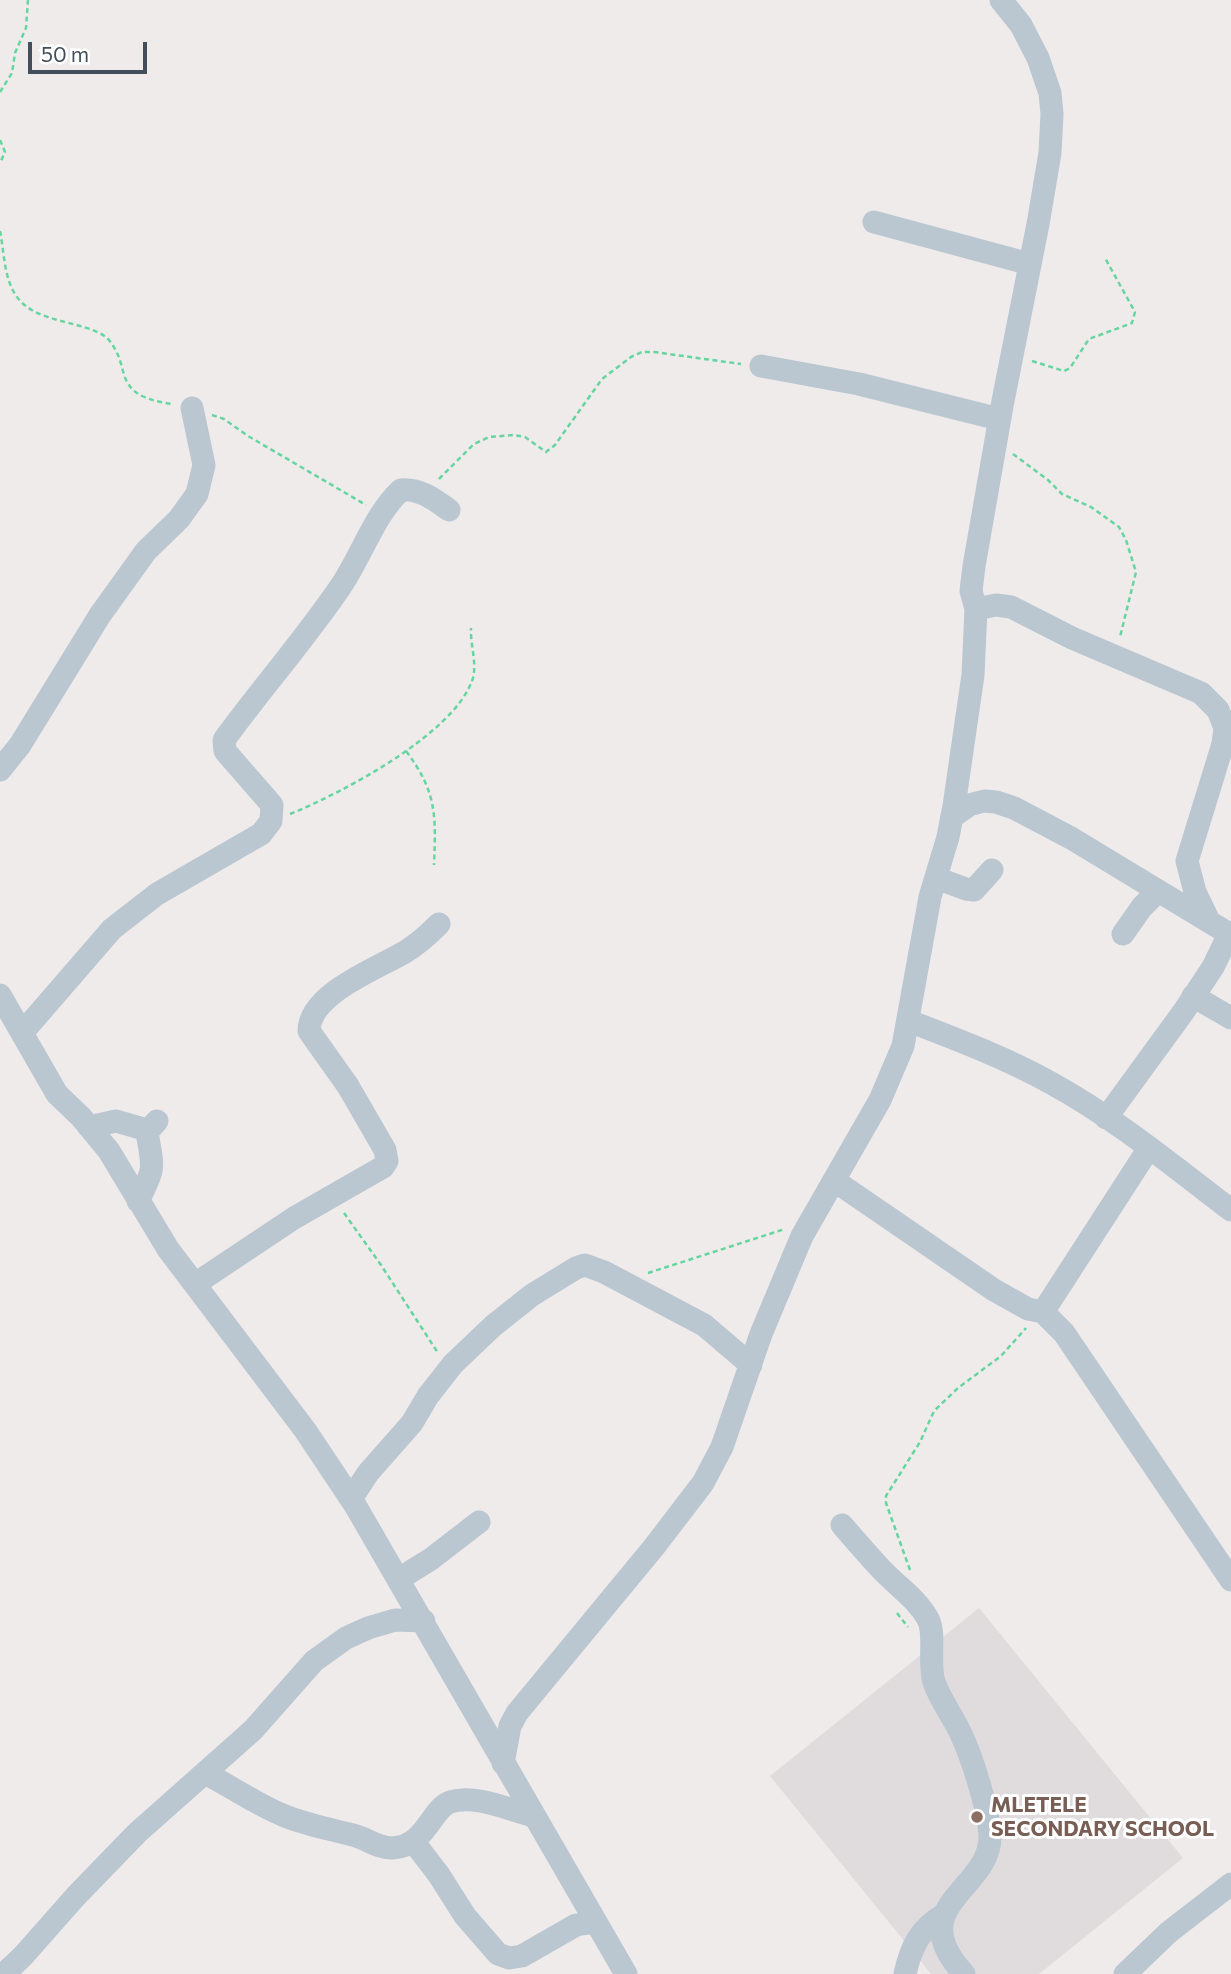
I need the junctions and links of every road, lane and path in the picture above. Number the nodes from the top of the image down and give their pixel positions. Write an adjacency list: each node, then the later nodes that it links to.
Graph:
1 (28, 0): 3 (path)
2 (1001, 0): 9 (street)
3 (0, 92)
4 (0, 140): 5 (path)
5 (0, 163)
6 (874, 222): 9 (street)
7 (0, 231): 12 (path)
8 (1105, 258): 10 (path)
9 (1030, 264): 10 (street)
10 (1012, 354): 13 (street)
11 (761, 366): 13 (street); 14 (path)
12 (192, 408): 16 (path); 21 (street)
13 (998, 431): 17 (street); 19 (path)
14 (418, 492): 15 (street); 16 (street)
15 (449, 510)
16 (382, 515): 23 (street)
17 (976, 609): 19 (street); 22 (street)
18 (471, 628): 20 (path)
19 (1115, 656): 28 (street)
20 (406, 751): 23 (path); 24 (path)
21 (0, 770)
22 (952, 817): 26 (street); 27 (street)
23 (271, 821): 36 (street)
24 (434, 865)
25 (992, 870): 26 (street)
26 (936, 878): 35 (street)
27 (1158, 891): 28 (street); 30 (street)
28 (1208, 919): 31 (street)
29 (439, 924): 41 (street)
30 (1123, 934)
31 (1230, 934): 33 (street)
32 (0, 995): 36 (street)
33 (1193, 996): 34 (street); 37 (street)
34 (1231, 1018)
35 (909, 1021): 37 (street); 40 (street)
36 (22, 1033): 38 (street)
37 (1106, 1118): 39 (street)
38 (89, 1127): 42 (street); 42 (street)
39 (1149, 1148): 43 (street); 47 (street)
40 (835, 1181): 44 (street); 47 (street)
41 (341, 1190): 46 (street); 49 (path)
42 (138, 1201): 46 (street)
43 (1231, 1210)
44 (811, 1221): 45 (path); 48 (street)
45 (618, 1280): 48 (street); 49 (street)
46 (195, 1284): 50 (street)
47 (1041, 1311): 54 (street); 55 (path)
48 (751, 1365): 57 (street)
49 (448, 1370): 50 (street)
50 (351, 1499): 53 (street)
51 (479, 1522): 53 (street)
52 (842, 1525): 55 (street)
53 (399, 1579): 56 (street)
54 (1231, 1580)
55 (917, 1604): 62 (street)
56 (424, 1621): 57 (street); 58 (street)
57 (503, 1763): 59 (street)
58 (205, 1773): 60 (street); 64 (street)
59 (534, 1816): 60 (street); 63 (street)
60 (413, 1841): 63 (street)
61 (1227, 1895): 68 (street)
62 (945, 1913): 66 (street); 67 (street)
63 (596, 1922): 65 (street)
64 (4, 1974)
65 (626, 1974)
66 (905, 1974)
67 (964, 1974)
68 (1125, 1974)

